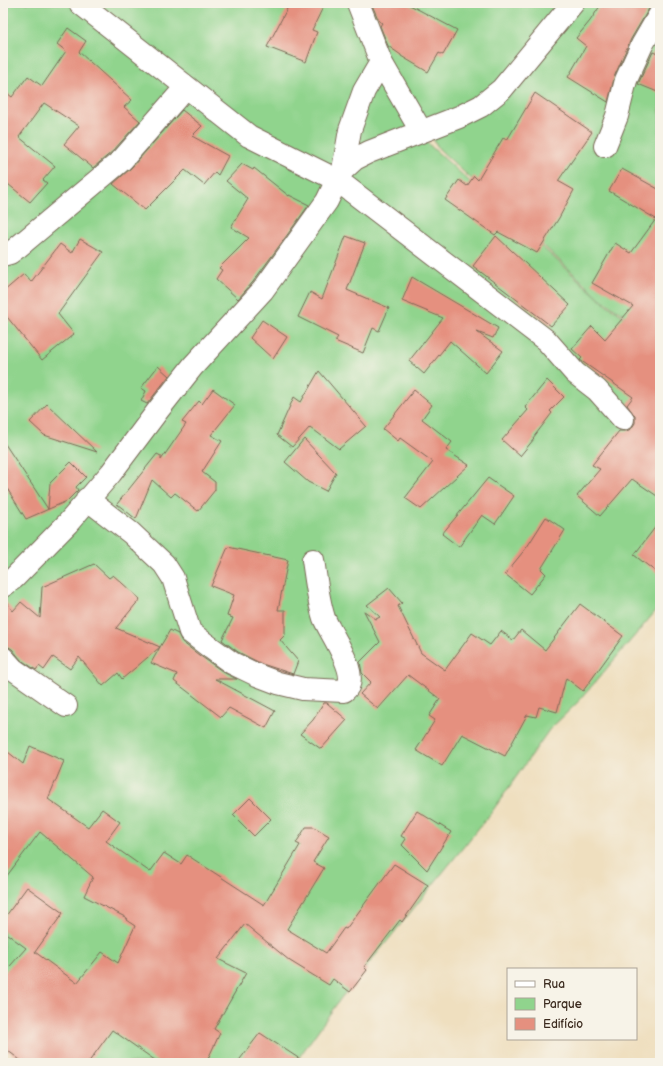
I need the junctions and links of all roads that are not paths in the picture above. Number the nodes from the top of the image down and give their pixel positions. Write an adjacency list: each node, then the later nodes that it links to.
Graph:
1 (80, 3): 6 (street)
2 (358, 3): 5 (street)
3 (572, 4): 7 (street)
4 (660, 14): 8 (street)
5 (381, 62): 7 (street); 9 (street)
6 (186, 87): 9 (street); 10 (street)
7 (421, 132): 9 (street)
8 (605, 146)
9 (340, 175): 11 (street); 12 (street)
10 (3, 254)
11 (623, 419)
12 (87, 499): 13 (street); 14 (street)
13 (313, 560)
14 (3, 586)
15 (3, 658): 16 (street)
16 (66, 706)

